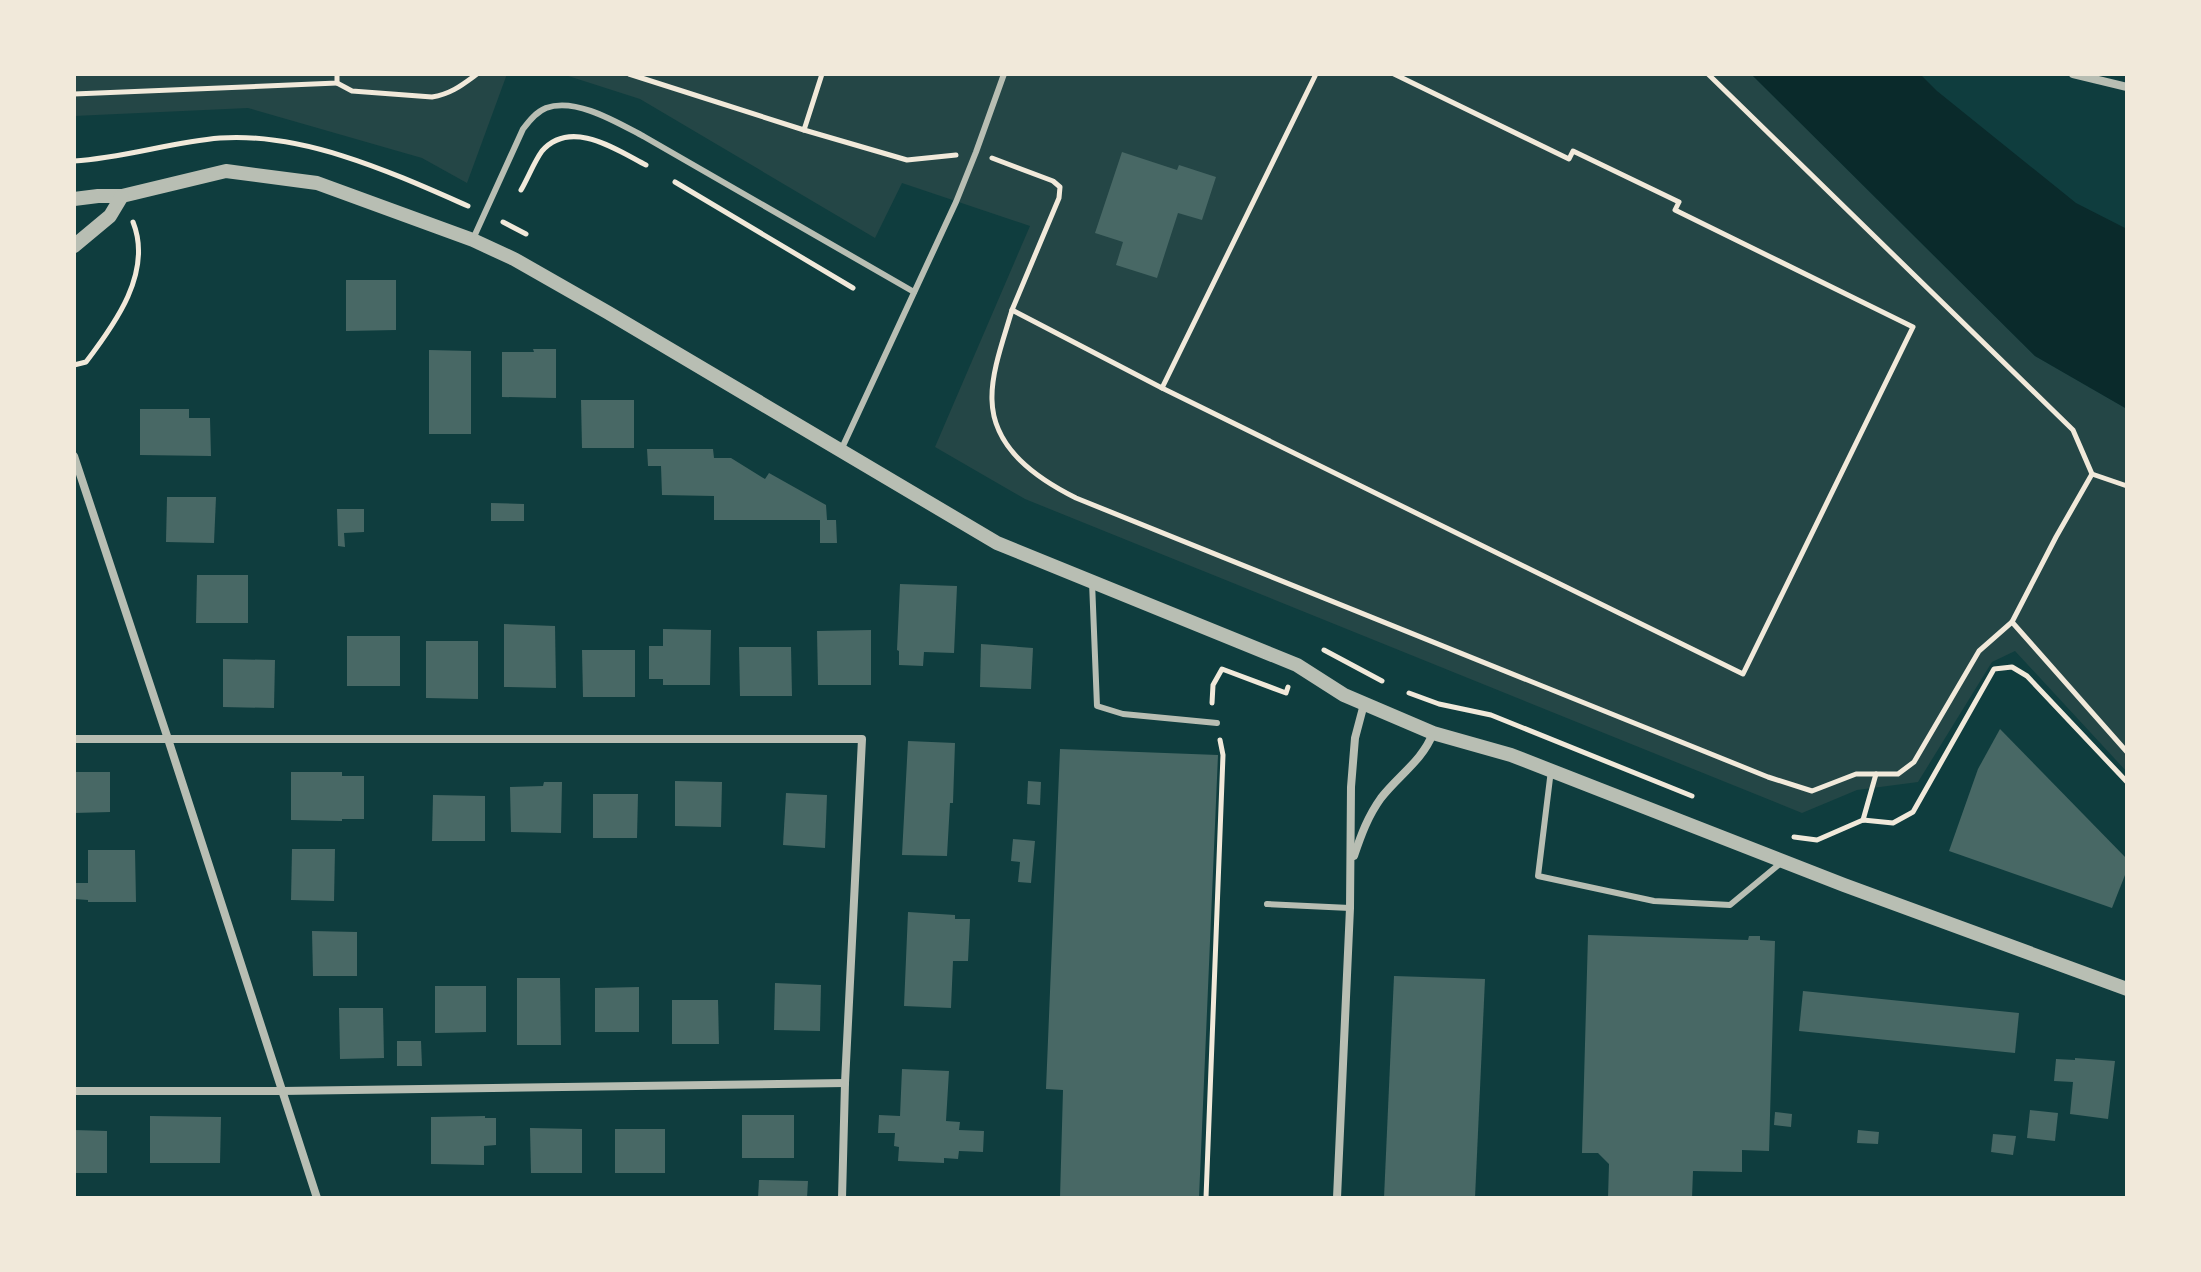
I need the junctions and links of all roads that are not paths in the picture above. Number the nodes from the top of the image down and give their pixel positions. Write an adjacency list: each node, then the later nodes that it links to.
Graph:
1 (1004, 74): 8 (lane)
2 (2073, 74): 3 (street)
3 (2127, 87)
4 (122, 196): 5 (street); 6 (street); 7 (street)
5 (74, 199)
6 (473, 240): 8 (lane); 9 (street)
7 (74, 246)
8 (914, 292): 9 (lane)
9 (841, 450): 11 (street)
10 (74, 456): 16 (street)
11 (1092, 582): 12 (street); 13 (lane)
12 (1364, 704): 14 (street); 19 (street)
13 (1217, 723)
14 (1433, 733): 17 (street); 19 (street)
15 (74, 739): 16 (street)
16 (168, 739): 23 (street); 25 (street)
17 (1551, 770): 18 (street); 18 (lane)
18 (1783, 861): 22 (street)
19 (1351, 864): 21 (street)
20 (1267, 904): 21 (lane)
21 (1350, 908): 28 (street)
22 (2127, 989)
23 (845, 1083): 25 (street); 27 (street)
24 (74, 1091): 25 (street)
25 (282, 1091): 26 (street)
26 (317, 1198)
27 (842, 1198)
28 (1337, 1198)

